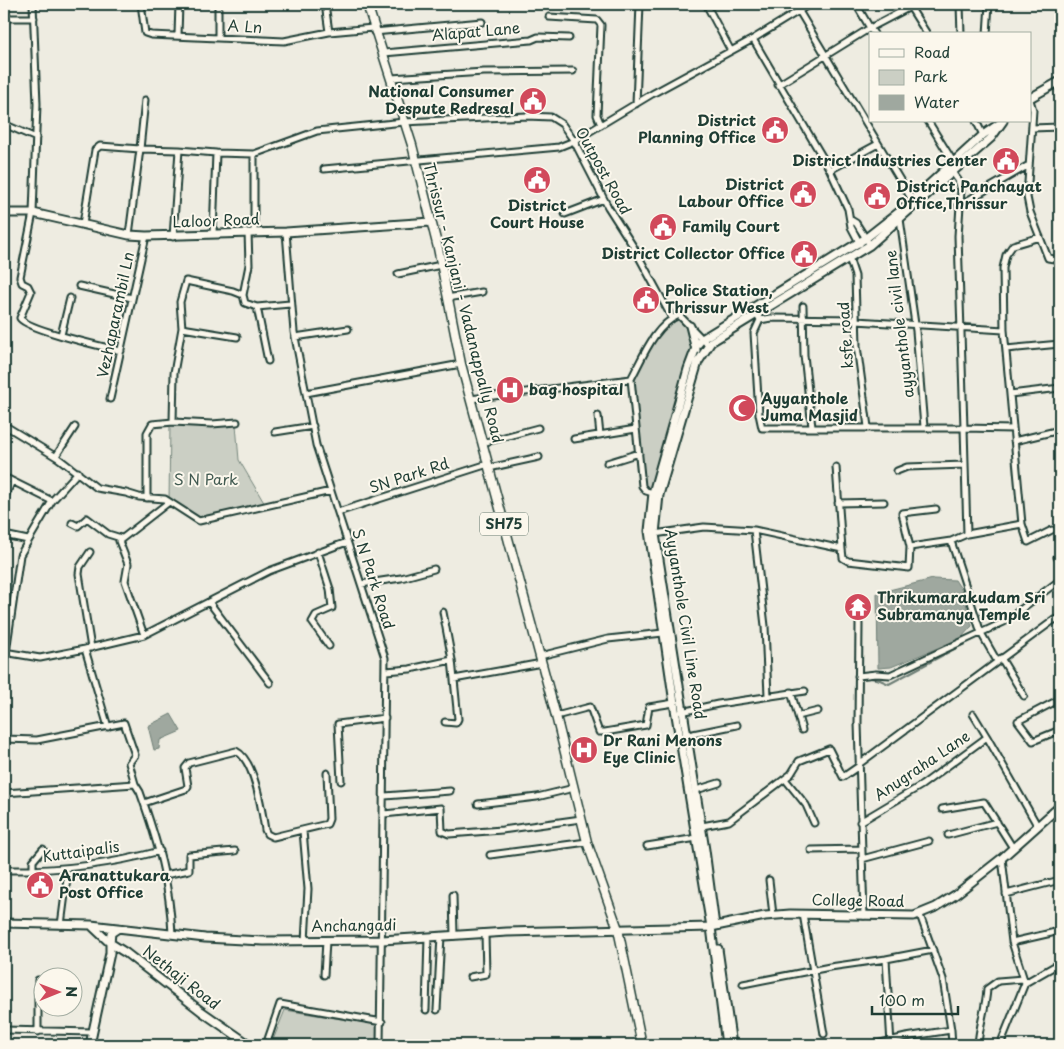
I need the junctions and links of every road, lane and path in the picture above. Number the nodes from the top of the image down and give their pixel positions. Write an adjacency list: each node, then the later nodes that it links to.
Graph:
1 (33, 4): 17 (street)
2 (141, 4): 26 (street, A Ln)
3 (179, 4): 26 (street)
4 (218, 4): 27 (street)
5 (325, 4): 21 (street)
6 (367, 4): 19 (main road, Thrissur - Kanjani - Vadanappally Road / SH75)
7 (640, 4): 39 (street)
8 (810, 4): 14 (street)
9 (856, 4): 20 (street)
10 (989, 4): 24 (street)
11 (911, 5): 20 (street); 22 (street)
12 (960, 5): 23 (street)
13 (707, 6): 30 (street)
14 (798, 11): 29 (street); 32 (street)
15 (548, 17): 47 (street)
16 (4, 18): 17 (street)
17 (34, 18): 51 (street)
18 (482, 22): 19 (street, A Ln)
19 (374, 30): 21 (street, A Ln); 31 (main road, Thrissur - Kanjani - Vadanappally Road / SH75)
20 (872, 31)
21 (329, 32): 27 (street, A Ln)
22 (926, 32)
23 (961, 32)
24 (988, 32)
25 (869, 33): 32 (street)
26 (178, 35): 27 (street, A Ln)
27 (218, 37)
28 (569, 38): 31 (street, Alapat Lane)
29 (753, 39): 30 (street); 36 (street)
30 (731, 51): 39 (street)
31 (384, 53): 34 (main road, Thrissur - Kanjani - Vadanappally Road / SH75)
32 (826, 56): 36 (street); 53 (street)
33 (573, 72): 34 (street)
34 (391, 78): 41 (main road, Thrissur - Kanjani - Vadanappally Road / SH75)
35 (1060, 81): 37 (main road)
36 (778, 85): 62 (street)
37 (1032, 98)
38 (145, 100): 54 (street)
39 (636, 104): 47 (street)
40 (1032, 106): 49 (street)
41 (404, 122): 52 (street, Outpost Road); 57 (street, Outpost Road); 58 (main road, Thrissur - Kanjani - Vadanappally Road / SH75)
42 (929, 122): 60 (street)
43 (976, 122): 50 (street)
44 (1002, 122): 60 (main road, Ayyanthole Civil Line Road)
45 (1002, 122): 50 (main road, Ayyanthole Civil Line Road)
46 (4, 124): 51 (street)
47 (601, 125): 52 (street)
48 (1060, 126): 49 (street)
49 (1032, 128): 59 (street)
50 (983, 135): 60 (main road, Ayyanthole Civil Line Road)
51 (36, 138): 67 (street)
52 (574, 141): 58 (street); 63 (street, Outpost Road)
53 (878, 144): 62 (street); 64 (street)
54 (140, 149): 55 (street); 72 (street); 76 (street)
55 (179, 150): 56 (street); 78 (street)
56 (216, 153): 57 (street); 75 (street)
57 (254, 154): 73 (street)
58 (415, 160): 61 (street); 71 (main road, Thrissur - Kanjani - Vadanappally Road / SH75)
59 (1030, 164): 65 (street); 79 (street)
60 (954, 167): 64 (main road, Ayyanthole Civil Line Road); 65 (street); 69 (main road, Ayyanthole Civil Line Road)
61 (324, 169)
62 (830, 170): 70 (street)
63 (604, 199): 68 (street); 97 (street, Outpost Road)
64 (912, 200): 80 (main road, Ayyanthole Civil Line Road)
65 (958, 206): 103 (street)
66 (4, 213): 67 (main road, Laloor Road)
67 (33, 213): 72 (main road, Laloor Road); 106 (street)
68 (565, 214)
69 (900, 219): 81 (main road, Ayyanthole Civil Line Road); 100 (street, ayyanthole civil lane)
70 (851, 220): 80 (street); 82 (street)
71 (431, 222): 74 (main road, Laloor Road); 85 (main road, Thrissur - Kanjani - Vadanappally Road / SH75)
72 (83, 224): 76 (main road, Laloor Road)
73 (251, 232): 74 (main road, Laloor Road); 75 (main road, Laloor Road); 89 (street)
74 (286, 232): 93 (street, S N Park Road)
75 (213, 234): 78 (main road, Laloor Road)
76 (129, 236): 77 (main road, Laloor Road)
77 (146, 236): 78 (main road, Laloor Road); 91 (street, Vezhaparambil Ln)
78 (173, 237)
79 (1040, 237): 84 (street); 105 (street)
80 (866, 238): 81 (street); 82 (main road, Ayyanthole Civil Line Road)
81 (870, 245): 82 (main road, Ayyanthole Civil Line Road)
82 (861, 246): 83 (main road, Ayyanthole Civil Line Road); 96 (main road, Ayyanthole Civil Line Road)
83 (849, 258): 96 (main road, Ayyanthole Civil Line Road); 99 (street, ksfe road)
84 (1060, 260)
85 (441, 265): 86 (street); 92 (main road, Thrissur - Kanjani - Vadanappally Road / SH75)
86 (398, 274)
87 (79, 286): 91 (street)
88 (482, 292): 92 (street)
89 (243, 295): 95 (street); 102 (street)
90 (70, 298): 106 (street)
91 (132, 298): 114 (street, Vezhaparambil Ln)
92 (447, 298): 117 (main road, Thrissur - Kanjani - Vadanappally Road / SH75)
93 (290, 304): 95 (street); 108 (street, S N Park Road)
94 (803, 306): 98 (street)
95 (257, 307): 116 (street)
96 (755, 314): 98 (street); 109 (main road, Ayyanthole Civil Line Road); 111 (main road, Ayyanthole Civil Line Road); 130 (street)
97 (672, 318): 101 (street); 118 (street)
98 (803, 319): 99 (street); 130 (street)
99 (856, 320): 100 (street); 131 (street, ksfe road)
100 (915, 324): 103 (street); 132 (street, ayyanthole civil lane)
101 (690, 326): 109 (street); 112 (main road)
102 (182, 328): 107 (street); 125 (street)
103 (960, 328): 105 (street); 134 (street)
104 (348, 329): 108 (street)
105 (1004, 330): 113 (street)
106 (61, 335): 114 (street)
107 (237, 337)
108 (295, 337): 120 (street, S N Park Road)
109 (702, 339): 111 (street); 112 (main road, Ayyanthole Civil Line Road)
110 (1060, 344): 113 (street)
111 (708, 345): 115 (main road, Ayyanthole Civil Line Road)
112 (695, 349): 115 (main road); 155 (main road, Ayyanthole Civil Line Road)
113 (1006, 349): 121 (street)
114 (121, 351): 123 (street, Vezhaparambil Ln)
115 (702, 353): 163 (main road, Ayyanthole Civil Line Road)
116 (268, 361)
117 (461, 364): 120 (street); 122 (main road, Thrissur - Kanjani - Vadanappally Road / SH75)
118 (630, 380): 122 (street); 135 (street)
119 (1060, 388): 121 (street)
120 (306, 393): 128 (street, S N Park Road)
121 (1010, 394): 136 (street)
122 (470, 398): 142 (main road, Thrissur - Kanjani - Vadanappally Road / SH75)
123 (110, 399)
124 (598, 416): 139 (street)
125 (173, 422): 126 (street); 156 (street)
126 (237, 422)
127 (4, 426): 144 (street)
128 (313, 426): 138 (street); 154 (street, S N Park Road)
129 (75, 427): 144 (street)
130 (812, 427): 131 (street)
131 (868, 427): 132 (street)
132 (924, 427): 134 (street)
133 (538, 428): 142 (street)
134 (964, 428): 136 (street); 147 (street)
135 (636, 429): 139 (street); 143 (street)
136 (1013, 429): 141 (street)
137 (1060, 430): 141 (street)
138 (275, 432)
139 (600, 435): 140 (street)
140 (574, 439)
141 (1014, 441): 166 (street)
142 (482, 443): 148 (main road, Thrissur - Kanjani - Vadanappally Road / SH75)
143 (639, 453): 146 (street); 155 (street)
144 (56, 456): 151 (street)
145 (538, 457): 148 (street, SN Park Rd)
146 (606, 463)
147 (965, 465): 150 (street); 170 (street)
148 (488, 466): 164 (street, SN Park Rd); 196 (main road, Thrissur - Kanjani - Vadanappally Road / SH75)
149 (836, 467): 161 (street)
150 (897, 471)
151 (78, 472): 156 (street); 158 (street)
152 (4, 477): 153 (street)
153 (12, 480): 157 (street); 158 (street)
154 (331, 491): 159 (street); 164 (street, S N Park Road)
155 (653, 493): 163 (main road, Ayyanthole Civil Line Road)
156 (147, 498): 159 (street)
157 (4, 499)
158 (52, 501): 173 (street)
159 (169, 502): 172 (street)
160 (884, 502): 161 (street)
161 (838, 503): 177 (street)
162 (936, 509): 176 (street)
163 (653, 510): 169 (main road, Ayyanthole Civil Line Road)
164 (338, 512): 175 (street, S N Park Road)
165 (72, 522): 172 (street)
166 (1022, 524): 168 (street); 170 (street)
167 (754, 530): 169 (street); 177 (street); 203 (street)
168 (1052, 530)
169 (652, 534): 184 (main road, Ayyanthole Civil Line Road)
170 (967, 534): 174 (street)
171 (4, 535): 173 (street)
172 (121, 538): 190 (street)
173 (28, 540): 193 (street)
174 (951, 541): 176 (street); 189 (street)
175 (347, 542): 179 (street); 182 (street, S N Park Road)
176 (910, 547): 177 (street)
177 (842, 550)
178 (90, 552): 192 (street)
179 (318, 552): 183 (street); 191 (street)
180 (434, 569): 182 (street)
181 (1060, 580): 189 (street)
182 (361, 584): 197 (street, S N Park Road)
183 (208, 602): 190 (street); 200 (street)
184 (663, 610): 188 (main road, Ayyanthole Civil Line Road); 208 (main road, Ayyanthole Civil Line Road)
185 (443, 612): 195 (street)
186 (1060, 619): 194 (street)
187 (859, 624): 198 (street)
188 (663, 633): 196 (street); 206 (main road, Ayyanthole Civil Line Road)
189 (981, 633): 194 (street); 198 (street)
190 (144, 635): 192 (street)
191 (329, 646)
192 (88, 648): 193 (street); 215 (street)
193 (5, 652)
194 (999, 659): 204 (street); 221 (street)
195 (452, 660): 197 (street); 199 (street)
196 (541, 660): 199 (street); 211 (main road, Thrissur - Kanjani - Vadanappally Road / SH75)
197 (386, 671): 212 (street, S N Park Road)
198 (858, 676): 221 (street)
199 (454, 679): 213 (street)
200 (270, 683)
201 (805, 691): 202 (street)
202 (791, 692): 203 (street); 207 (street); 216 (street)
203 (768, 696): 208 (street)
204 (1024, 696)
205 (1060, 699): 217 (street)
206 (674, 703): 209 (main road, Ayyanthole Civil Line Road); 211 (street)
207 (818, 710)
208 (684, 712): 209 (street); 218 (main road, Ayyanthole Civil Line Road)
209 (676, 714): 230 (main road, Ayyanthole Civil Line Road)
210 (973, 714): 219 (street)
211 (556, 716): 227 (main road, Thrissur - Kanjani - Vadanappally Road / SH75)
212 (385, 718): 224 (street); 231 (street, S N Park Road)
213 (445, 722)
214 (737, 725): 218 (street)
215 (108, 727): 220 (street); 226 (street)
216 (802, 730)
217 (1060, 730)
218 (688, 736): 230 (main road, Ayyanthole Civil Line Road)
219 (986, 737): 238 (street, Anugraha Lane); 241 (street, Anugraha Lane)
220 (4, 739)
221 (859, 765): 223 (street); 238 (street)
222 (327, 773): 243 (street)
223 (785, 779): 240 (street); 242 (street)
224 (342, 782)
225 (719, 783): 230 (street)
226 (134, 784): 229 (street); 232 (street)
227 (574, 788): 233 (street); 237 (main road, Thrissur - Kanjani - Vadanappally Road / SH75)
228 (450, 791): 231 (street)
229 (4, 793)
230 (694, 793): 242 (main road, Ayyanthole Civil Line Road); 245 (main road, Ayyanthole Civil Line Road)
231 (385, 796): 236 (street, S N Park Road)
232 (144, 803): 243 (street); 253 (street)
233 (478, 804)
234 (1060, 806): 241 (main road, College Road)
235 (942, 809): 239 (street)
236 (384, 814): 237 (street); 282 (street, S N Park Road)
237 (581, 819): 247 (main road, Thrissur - Kanjani - Vadanappally Road / SH75)
238 (860, 822): 251 (street)
239 (997, 822): 244 (street); 249 (street)
240 (814, 823)
241 (1037, 825): 249 (main road, College Road)
242 (702, 826): 273 (main road, Ayyanthole Civil Line Road)
243 (303, 831): 283 (street)
244 (948, 835)
245 (697, 838): 248 (street); 273 (main road, Ayyanthole Civil Line Road)
246 (928, 841): 257 (street)
247 (587, 842): 255 (street); 275 (main road, Thrissur - Kanjani - Vadanappally Road / SH75)
248 (647, 846)
249 (1013, 848): 256 (main road, College Road)
250 (43, 849): 259 (street)
251 (861, 849): 252 (street); 257 (street)
252 (811, 850)
253 (160, 851): 259 (street, Kuttaipalis); 260 (street)
254 (235, 851): 260 (street)
255 (490, 855)
256 (1002, 858): 264 (street); 267 (main road, College Road)
257 (862, 859): 269 (street)
258 (4, 870): 259 (street, Kuttaipalis)
259 (33, 870)
260 (165, 875): 277 (street)
261 (67, 879): 271 (street)
262 (769, 880): 268 (street)
263 (1060, 880): 264 (street)
264 (1006, 894): 285 (street)
265 (453, 895): 280 (street)
266 (803, 914): 268 (main road, College Road); 269 (main road, College Road); 290 (street)
267 (920, 914): 269 (main road, College Road); 287 (street)
268 (773, 915): 273 (main road, College Road)
269 (864, 916)
270 (4, 923): 271 (main road, Anchangadi)
271 (61, 925): 272 (main road, Anchangadi)
272 (91, 925): 274 (main road, Anchangadi); 286 (main road, Nethaji Road)
273 (713, 926): 275 (main road, College Road); 310 (main road); 311 (main road, Ayyanthole Civil Line Road)
274 (117, 929): 277 (main road, Anchangadi); 286 (main road)
275 (618, 929): 278 (main road, Anchangadi); 309 (main road, Thrissur - Kanjani - Vadanappally Road / SH75)
276 (1060, 931): 285 (street)
277 (172, 934): 283 (main road, Anchangadi)
278 (485, 934): 280 (main road, Anchangadi); 292 (street)
279 (441, 936): 280 (main road, Anchangadi); 281 (main road, Anchangadi); 296 (street)
280 (454, 936)
281 (428, 937): 282 (main road, Anchangadi); 295 (street)
282 (382, 940): 284 (main road, Anchangadi); 298 (street)
283 (305, 941): 284 (main road, Anchangadi)
284 (326, 941): 291 (street)
285 (1012, 942): 293 (street)
286 (110, 943): 302 (main road); 305 (main road, Nethaji Road)
287 (933, 950): 288 (street); 300 (street)
288 (886, 959): 290 (street); 304 (street)
289 (1060, 963): 293 (street)
290 (813, 971): 294 (street); 303 (street)
291 (324, 975)
292 (470, 977)
293 (1024, 981): 314 (street); 315 (street)
294 (743, 984)
295 (426, 1010)
296 (437, 1010)
297 (38, 1016): 301 (street)
298 (382, 1022): 307 (street); 308 (street)
299 (4, 1030): 301 (street)
300 (951, 1030): 304 (street); 313 (street)
301 (38, 1032): 302 (street)
302 (93, 1032): 306 (main road)
303 (824, 1034)
304 (890, 1043): 312 (street)
305 (246, 1044)
306 (90, 1045)
307 (266, 1045)
308 (380, 1045)
309 (642, 1045)
310 (726, 1045)
311 (732, 1045)
312 (872, 1045)
313 (952, 1045)
314 (978, 1045)
315 (1000, 1045)

